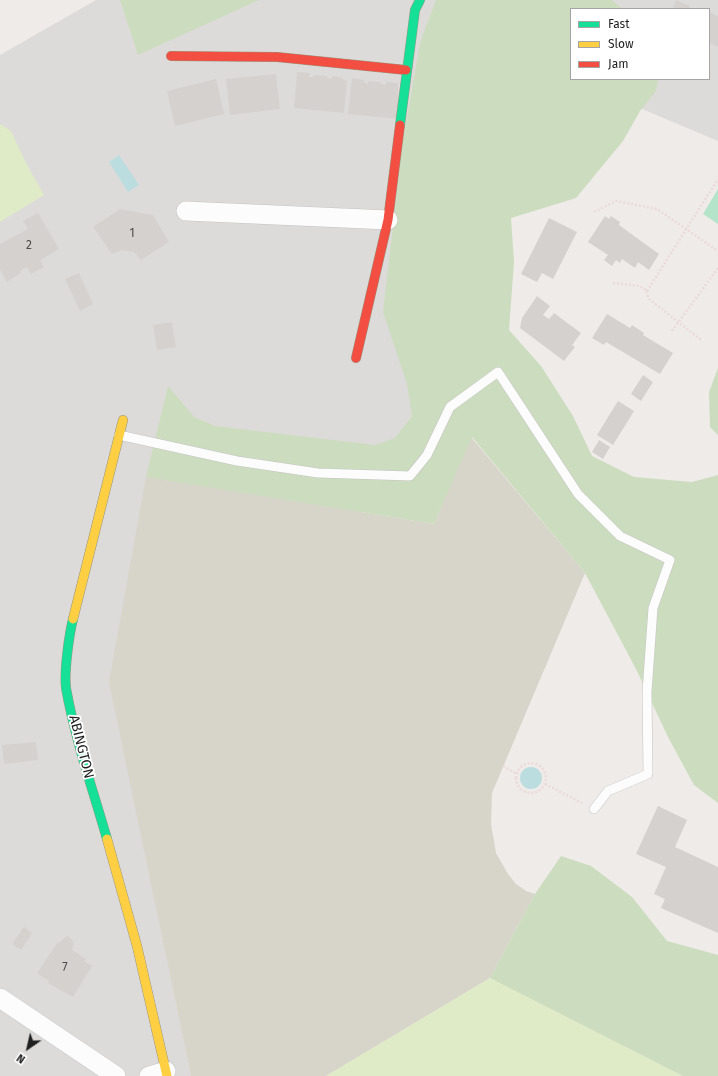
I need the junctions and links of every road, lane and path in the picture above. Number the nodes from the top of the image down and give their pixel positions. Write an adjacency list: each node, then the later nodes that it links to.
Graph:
1 (420, 0): 3 (street)
2 (172, 56): 3 (street)
3 (406, 70): 7 (street)
4 (718, 179): 8 (path)
5 (186, 211): 7 (street)
6 (594, 212): 8 (path)
7 (388, 220): 16 (street)
8 (687, 229): 9 (path); 12 (path)
9 (718, 251)
10 (718, 268): 13 (path)
11 (612, 284): 12 (path)
12 (647, 291): 13 (path)
13 (678, 322): 14 (path); 15 (path)
14 (672, 331)
15 (701, 340)
16 (356, 358)
17 (123, 420): 18 (street, ABINGTON)
18 (119, 435): 22 (lane); 24 (street, ABINGTON)
19 (503, 766): 20 (path)
20 (517, 774): 21 (path); 21 (path)
21 (545, 784): 22 (path)
22 (594, 809)
23 (0, 998): 25 (street)
24 (161, 1074)
25 (116, 1076)

